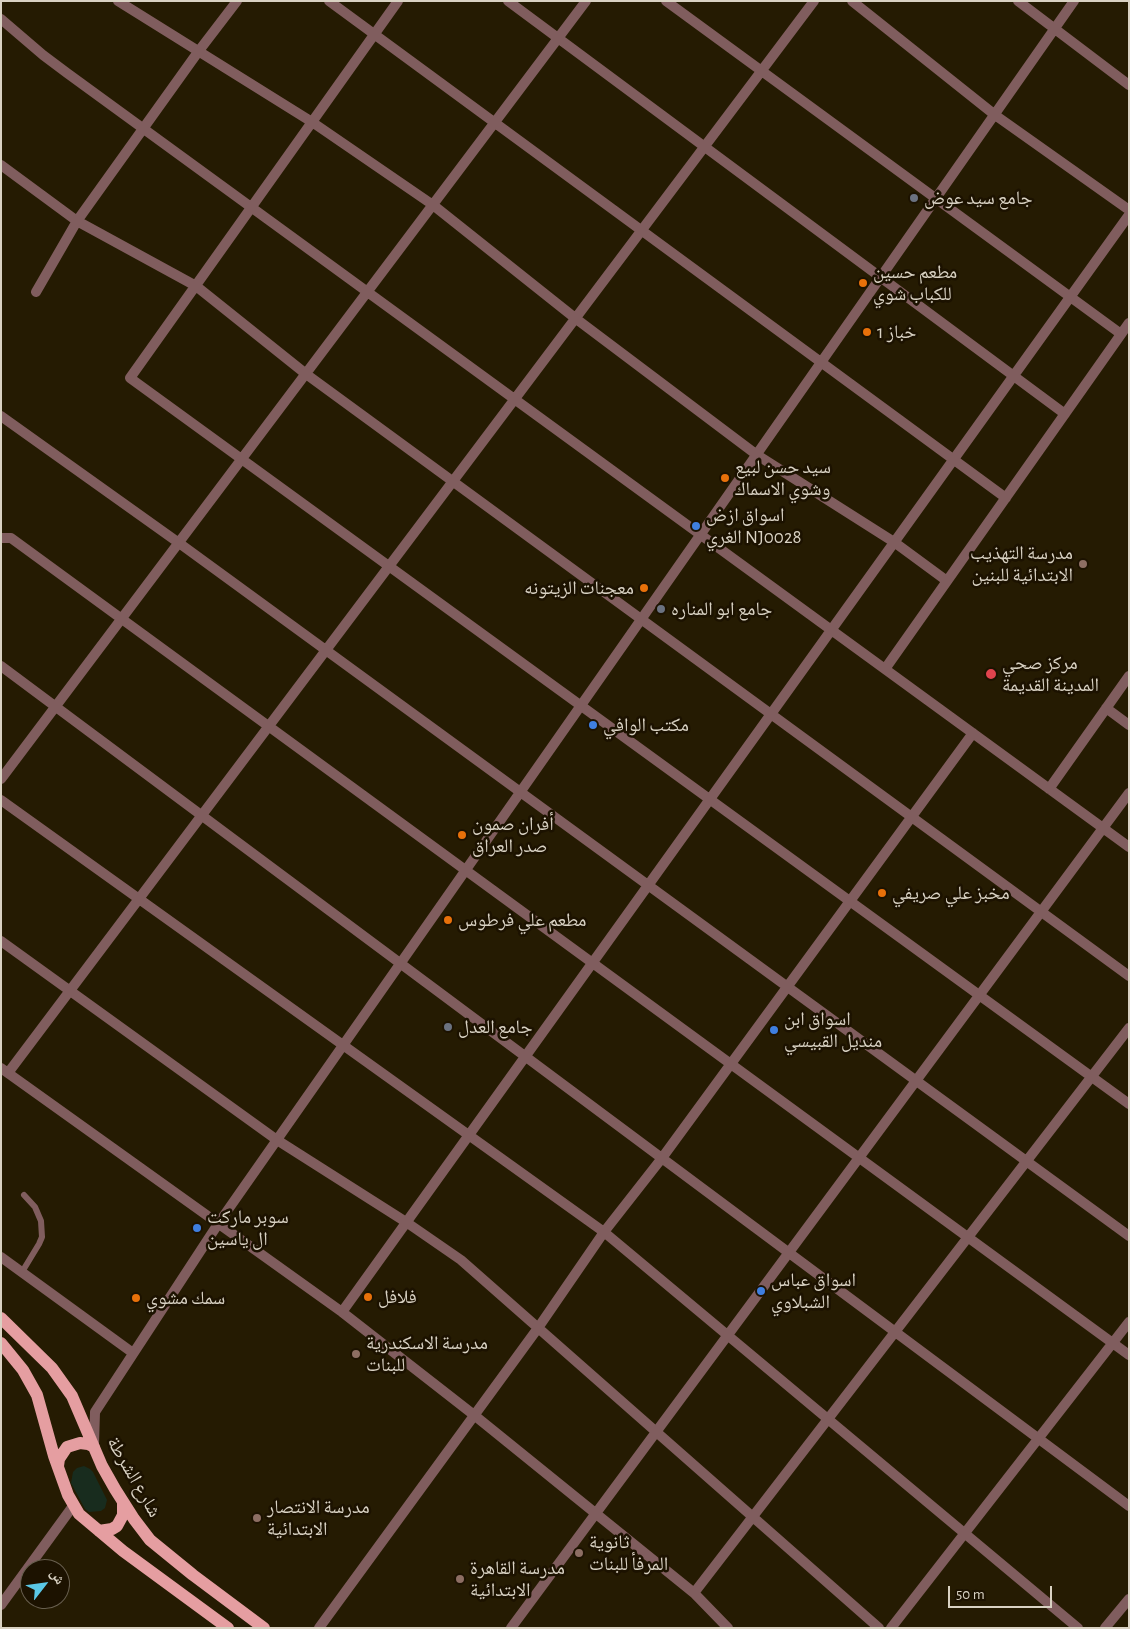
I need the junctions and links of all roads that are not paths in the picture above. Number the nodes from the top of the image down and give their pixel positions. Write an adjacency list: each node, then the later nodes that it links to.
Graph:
1 (118, 1): 16 (street)
2 (237, 1): 16 (street)
3 (328, 1): 14 (street)
4 (398, 1): 14 (street)
5 (508, 1): 15 (street)
6 (586, 1): 15 (street)
7 (666, 1): 17 (street)
8 (814, 1): 17 (street)
9 (852, 1): 19 (street)
10 (1018, 1): 13 (street)
11 (1074, 1): 13 (street)
12 (1, 19): 22 (street)
13 (1055, 29): 18 (street); 19 (street)
14 (375, 34): 20 (street); 21 (street)
15 (557, 39): 21 (street); 23 (street)
16 (198, 52): 20 (street); 22 (street)
17 (761, 71): 23 (street); 25 (street)
18 (1129, 85)
19 (995, 115): 25 (street); 28 (street)
20 (312, 122): 26 (street); 27 (street)
21 (494, 124): 26 (street); 31 (street)
22 (144, 129): 27 (street); 30 (street)
23 (704, 148): 31 (street); 32 (street)
24 (1, 165): 30 (street)
25 (936, 199): 32 (street); 36 (street)
26 (433, 205): 35 (street); 37 (street)
27 (252, 207): 33 (street); 35 (street)
28 (1129, 210)
29 (1129, 215): 36 (street)
30 (77, 220): 33 (street); 34 (street)
31 (641, 231): 37 (street); 40 (street)
32 (880, 278): 40 (street); 42 (street)
33 (196, 286): 41 (street); 48 (street)
34 (36, 292)
35 (368, 292): 41 (street); 43 (street)
36 (1070, 297): 39 (street); 42 (street)
37 (575, 318): 43 (street); 46 (street)
38 (1129, 323): 39 (street)
39 (1121, 334): 44 (street)
40 (821, 362): 46 (street); 47 (street)
41 (306, 374): 48 (street); 49 (street)
42 (1013, 376): 44 (street); 47 (street)
43 (515, 399): 49 (street); 51 (street)
44 (1065, 414): 50 (street)
45 (1, 416): 54 (street)
46 (757, 455): 51 (street); 53 (street)
47 (954, 459): 50 (street); 53 (street)
48 (242, 460): 54 (street); 55 (street)
49 (453, 482): 55 (street); 58 (street)
50 (1006, 498): 56 (street)
51 (701, 535): 58 (street); 59 (street)
52 (1, 538): 57 (street)
53 (894, 542): 56 (street); 59 (street)
54 (179, 543): 57 (street); 60 (street)
55 (389, 566): 60 (street); 64 (street)
56 (947, 581): 62 (street)
57 (122, 619): 65 (street); 69 (street)
58 (642, 620): 64 (street); 67 (street)
59 (831, 630): 62 (street); 67 (street)
60 (326, 650): 69 (street); 73 (street)
61 (1, 666): 65 (street)
62 (885, 670): 70 (street)
63 (1129, 676): 66 (street)
64 (581, 706): 73 (street); 76 (street)
65 (56, 707): 71 (street); 77 (street)
66 (1106, 708): 68 (street); 72 (street)
67 (771, 714): 76 (street); 78 (street)
68 (1129, 725)
69 (269, 727): 77 (street); 81 (street)
70 (973, 733): 72 (street); 78 (street)
71 (1, 779)
72 (1049, 789): 79 (street)
73 (521, 792): 81 (street); 82 (street)
74 (1129, 793): 79 (street)
75 (1, 800): 83 (street)
76 (710, 800): 82 (street); 84 (street)
77 (202, 816): 83 (street); 88 (street)
78 (911, 817): 84 (street); 85 (street)
79 (1103, 828): 80 (street); 85 (street)
80 (1129, 847)
81 (466, 871): 87 (street); 88 (street)
82 (648, 886): 87 (street); 90 (street)
83 (139, 899): 91 (street); 94 (street)
84 (849, 901): 90 (street); 92 (street)
85 (1041, 912): 89 (street); 92 (street)
86 (1, 942): 91 (street)
87 (592, 963): 95 (street); 96 (street)
88 (401, 964): 94 (street); 95 (street)
89 (1129, 976)
90 (787, 987): 96 (street); 99 (street)
91 (70, 992): 97 (street); 102 (street)
92 (979, 995): 98 (street); 99 (street)
93 (1129, 1028): 98 (street)
94 (344, 1046): 101 (street); 102 (street)
95 (525, 1056): 101 (street); 103 (street)
96 (730, 1064): 103 (street); 104 (street)
97 (5, 1070): 108 (street)
98 (1091, 1076): 100 (street); 105 (street)
99 (916, 1081): 104 (street); 105 (street)
100 (1129, 1104)
101 (469, 1136): 107 (street); 109 (street)
102 (277, 1140): 107 (street); 108 (street)
103 (662, 1158): 109 (street); 112 (street)
104 (859, 1158): 111 (street); 112 (street)
105 (1026, 1162): 110 (street); 111 (street)
106 (24, 1195): 114 (lane)
107 (406, 1222): 115 (street); 118 (street)
108 (218, 1224): 115 (street); 123 (street)
109 (604, 1232): 118 (street); 120 (street)
110 (1129, 1236)
111 (968, 1237): 119 (street); 122 (street)
112 (788, 1253): 119 (street); 120 (street)
113 (1, 1257): 114 (street)
114 (22, 1272): 123 (street)
115 (342, 1312): 125 (street)
116 (1, 1318): 129 (main road, شارع الشرطة)
117 (1129, 1322): 122 (street)
118 (538, 1328): 125 (street); 127 (street)
119 (895, 1332): 126 (street); 128 (street)
120 (728, 1336): 126 (street); 127 (street)
121 (1, 1343): 130 (main road)
122 (1112, 1343): 124 (street); 128 (street)
123 (133, 1353): 129 (street)
124 (1129, 1355)
125 (474, 1415): 134 (street); 143 (street)
126 (828, 1420): 135 (street); 137 (street)
127 (656, 1431): 134 (street); 135 (street)
128 (1038, 1438): 133 (street); 137 (street)
129 (94, 1447): 130 (main road); 131 (main road, شارع الشرطة)
130 (58, 1466): 132 (main road)
131 (123, 1502): 136 (main road); 142 (main road, شارع الشرطة)
132 (74, 1506): 136 (main road); 140 (street)
133 (1129, 1506)
134 (595, 1514): 138 (street); 144 (street)
135 (753, 1517): 138 (street); 146 (street)
136 (99, 1531): 141 (main road)
137 (964, 1533): 147 (street); 148 (street)
138 (694, 1593): 145 (street)
139 (1129, 1599): 149 (street)
140 (2, 1601)
141 (228, 1628)
142 (264, 1628)
143 (319, 1628)
144 (510, 1628)
145 (728, 1628)
146 (879, 1628)
147 (891, 1628)
148 (1078, 1628)
149 (1105, 1628)

